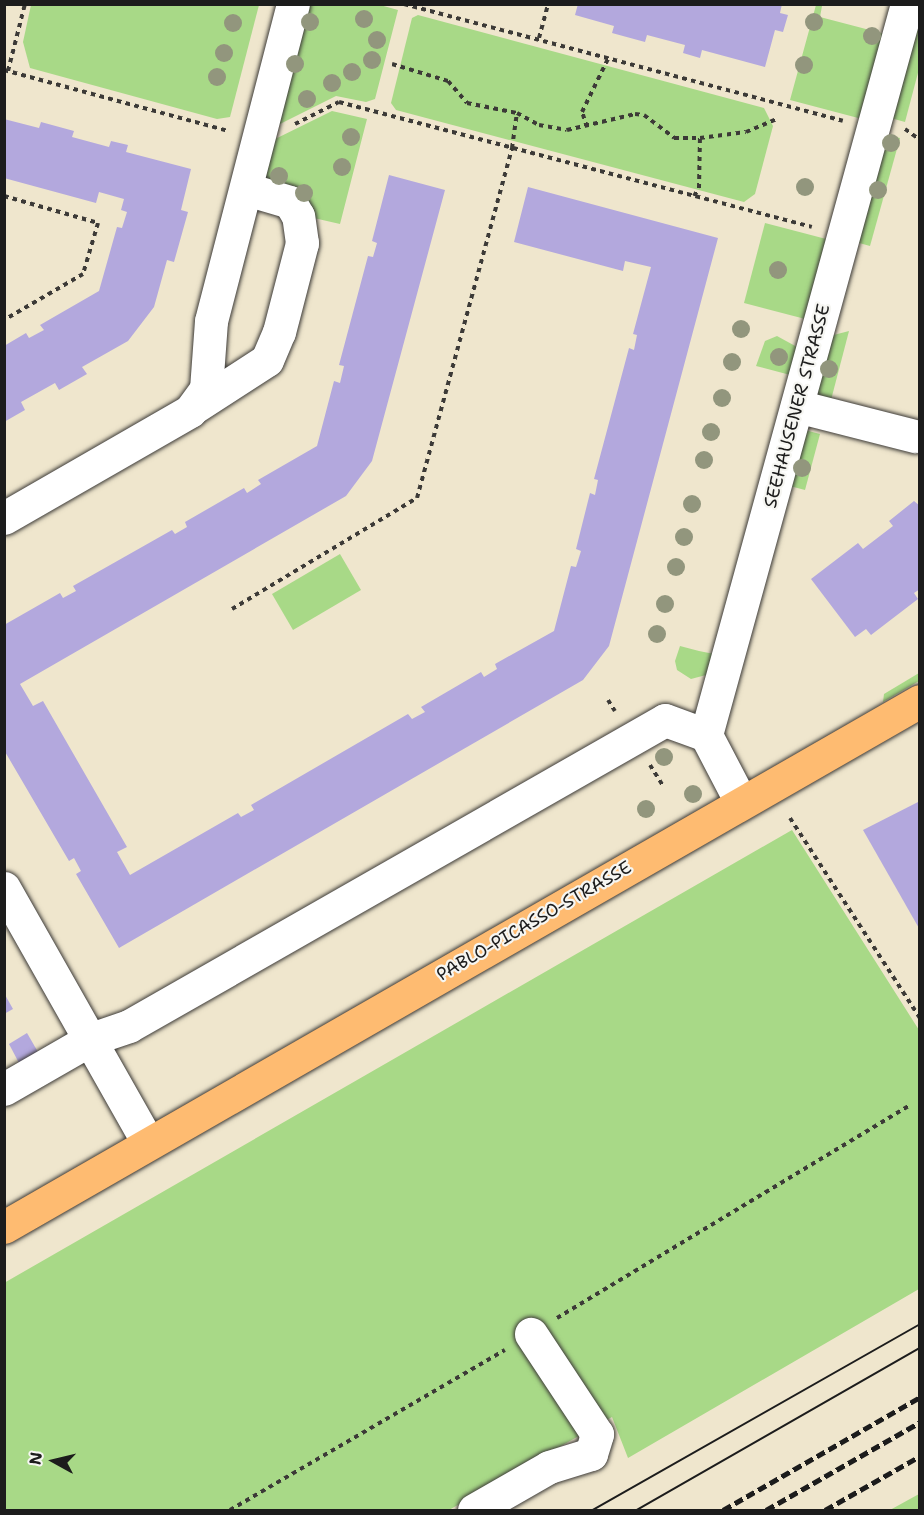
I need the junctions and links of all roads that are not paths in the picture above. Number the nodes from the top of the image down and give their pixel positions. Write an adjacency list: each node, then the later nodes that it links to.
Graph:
1 (293, 4): 3 (street)
2 (907, 4): 4 (street, SEEHAUSENER STRASSE)
3 (246, 189): 5 (street); 5 (street)
4 (797, 406): 6 (street); 9 (street, SEEHAUSENER STRASSE)
5 (192, 409): 7 (street)
6 (915, 436)
7 (4, 518)
8 (920, 700): 10 (main road, PABLO-PICASSO-STRASSE)
9 (706, 735): 10 (street); 12 (street)
10 (741, 802): 14 (main road, PABLO-PICASSO-STRASSE)
11 (4, 888): 12 (street)
12 (91, 1039): 13 (street); 14 (street)
13 (4, 1089)
14 (148, 1143): 15 (main road, PABLO-PICASSO-STRASSE)
15 (4, 1227)
16 (531, 1334): 17 (street)
17 (474, 1510)

